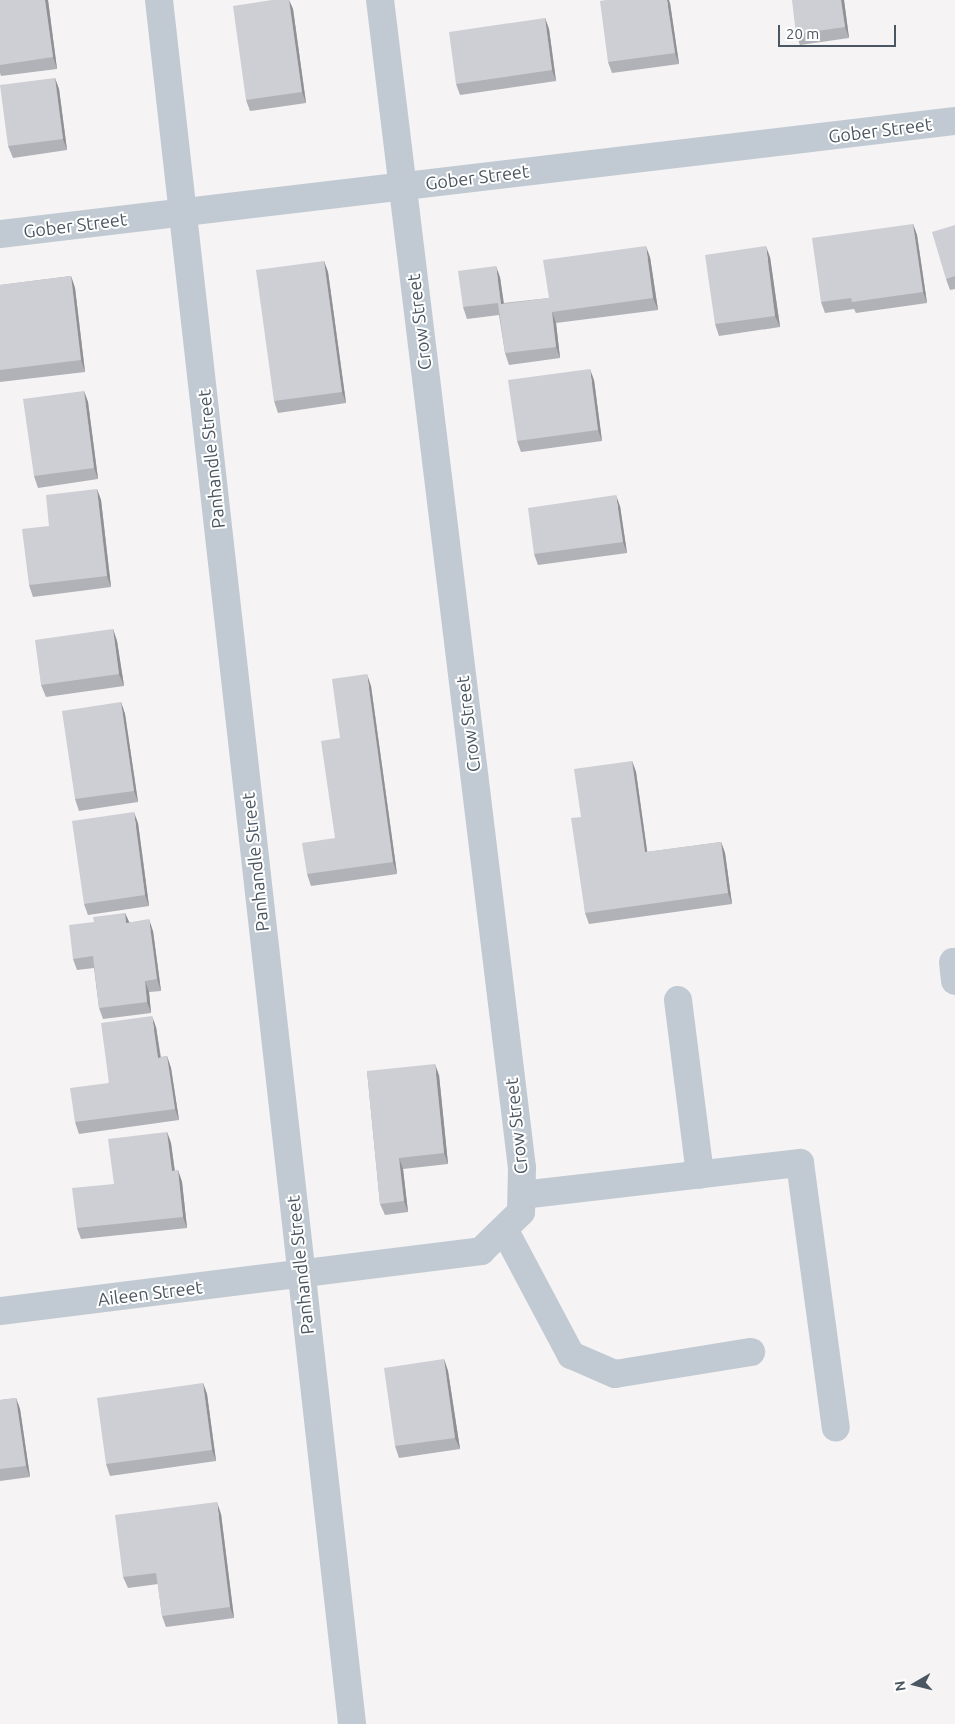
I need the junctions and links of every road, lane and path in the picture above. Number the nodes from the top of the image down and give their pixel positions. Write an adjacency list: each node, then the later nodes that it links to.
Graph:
1 (159, 0): 5 (street, Panhandle Street)
2 (380, 0): 4 (street, Crow Street)
3 (955, 121): 4 (street, Gober Street)
4 (402, 186): 5 (street, Gober Street); 9 (street, Crow Street)
5 (184, 212): 6 (street, Gober Street); 11 (street, Panhandle Street)
6 (0, 234)
7 (678, 1000): 8 (street)
8 (700, 1175): 9 (street); 14 (street)
9 (522, 1195): 10 (street, Crow Street)
10 (504, 1229): 11 (street, Crow Street); 13 (street)
11 (301, 1275): 12 (street, Aileen Street); 15 (street, Panhandle Street)
12 (0, 1311)
13 (751, 1352)
14 (836, 1428)
15 (352, 1724)

